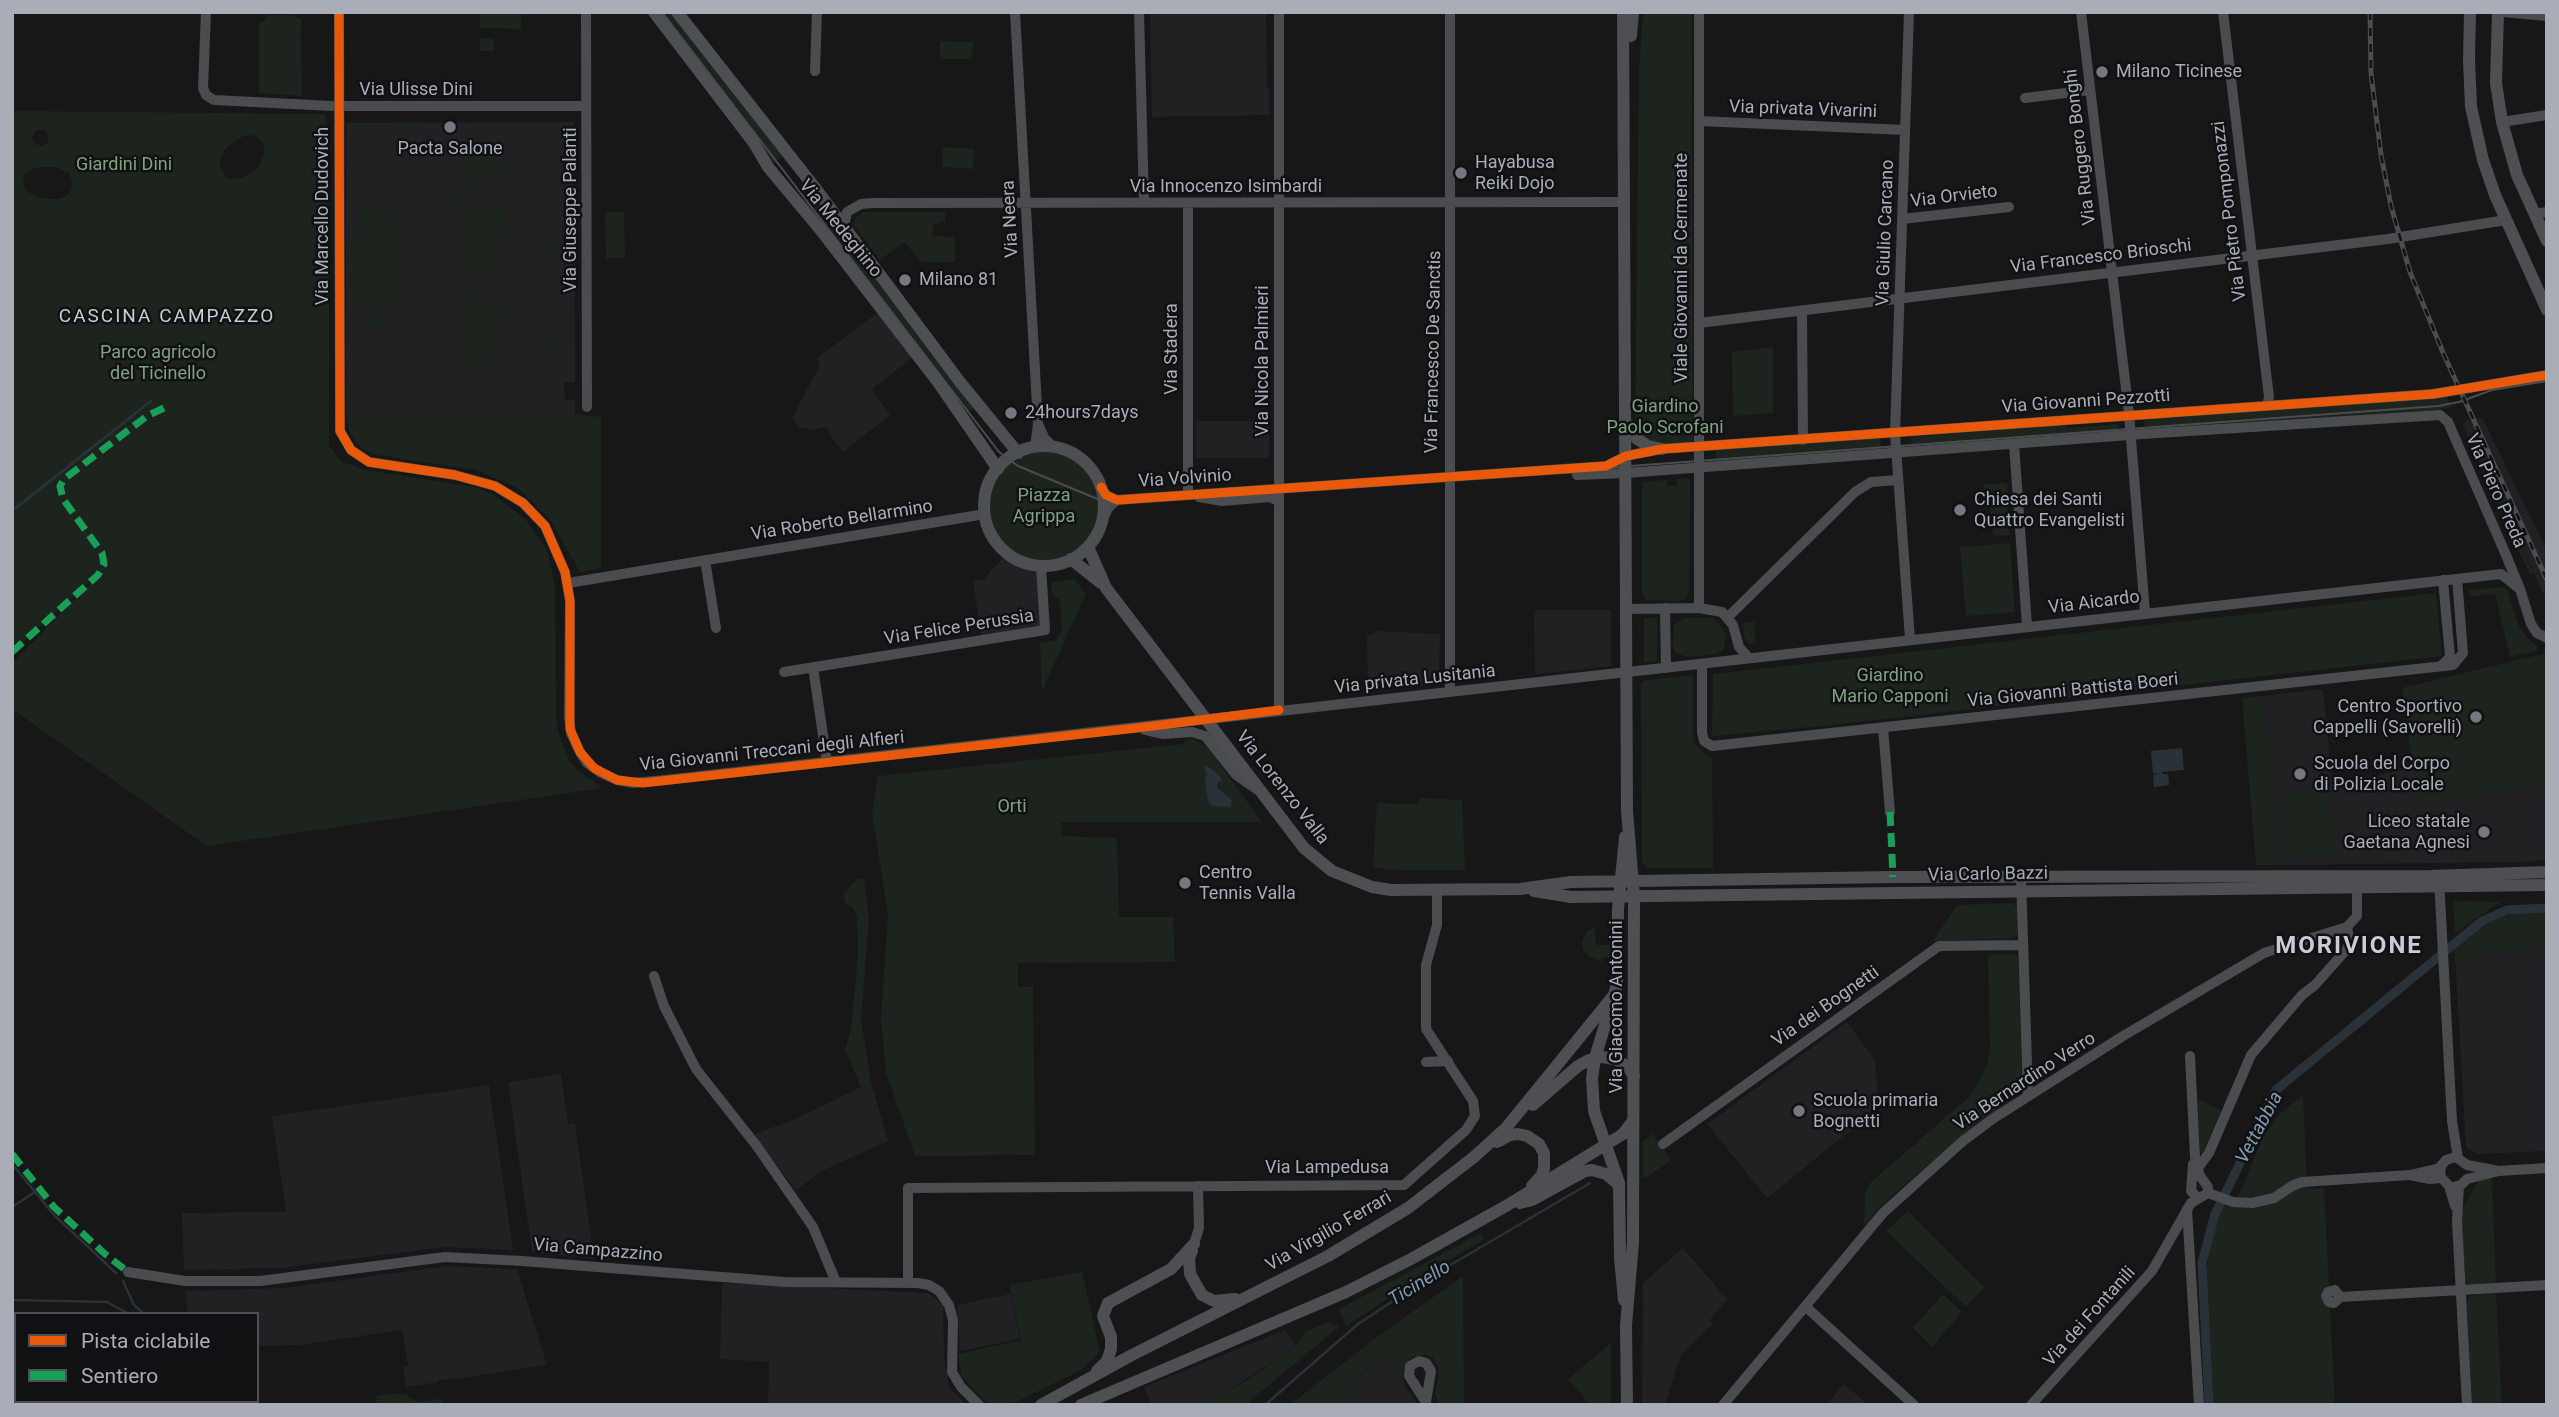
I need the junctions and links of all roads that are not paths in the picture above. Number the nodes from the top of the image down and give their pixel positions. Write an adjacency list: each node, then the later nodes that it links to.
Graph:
1 (206, 12): 23 (street, Via Ulisse Dini)
2 (339, 12): 23 (street, Via Marcello Dudovich)
3 (586, 12): 24 (street, Via Giuseppe Palanti)
4 (654, 12): 67 (main road, Via Medeghino)
5 (677, 12): 39 (main road, Via Medeghino)
6 (817, 12): 20 (street)
7 (1015, 12): 32 (street, Via Neera)
8 (1139, 12): 33 (street)
9 (1279, 12): 30 (street, Via Nicola Palmieri)
10 (1450, 12): 29 (street, Via Francesco De Sanctis)
11 (1623, 12): 31 (main road)
12 (1633, 12): 54 (main road)
13 (1699, 12): 26 (street, Viale Giovanni da Cermenate)
14 (1909, 12): 28 (street, Via Giulio Carcano)
15 (2081, 12): 21 (street, Via Ruggero Bonghi)
16 (2223, 12): 41 (street, Via Pietro Pomponazzi)
17 (2470, 12): 38 (main road)
18 (2501, 12): 19 (street); 27 (main road)
19 (2547, 16)
20 (815, 71)
21 (2091, 90): 22 (street); 42 (street, Via Ruggero Bonghi)
22 (2025, 98)
23 (339, 106): 24 (street, Via Ulisse Dini); 52 (street, Via Marcello Dudovich)
24 (586, 106): 49 (street, Via Giuseppe Palanti)
25 (2547, 115): 27 (street)
26 (1699, 121): 28 (street, Via privata Vivarini); 46 (street, Viale Giovanni da Cermenate)
27 (2502, 122): 36 (main road)
28 (1905, 130): 37 (street, Via Giulio Carcano)
29 (1451, 201): 30 (street, Via Innocenzo Isimbardi); 31 (street, Via Innocenzo Isimbardi); 69 (street, Via Francesco De Sanctis)
30 (1279, 202): 34 (street, Via Innocenzo Isimbardi); 73 (street, Via Nicola Palmieri)
31 (1623, 202): 63 (main road)
32 (1026, 203): 33 (street, Via Innocenzo Isimbardi); 39 (street, Via Innocenzo Isimbardi); 53 (street, Via Neera)
33 (1144, 203): 34 (street, Via Innocenzo Isimbardi)
34 (1188, 203): 72 (street, Via Stadera)
35 (2009, 207): 37 (street, Via Orvieto)
36 (2540, 213): 40 (main road)
37 (1902, 219): 43 (street, Via Giulio Carcano)
38 (2506, 220): 41 (street, Via Francesco Brioschi); 45 (main road)
39 (844, 228): 64 (main road, Via Medeghino)
40 (2547, 241)
41 (2251, 254): 42 (street, Via Francesco Brioschi); 48 (street, Via Pietro Pomponazzi)
42 (2112, 271): 43 (street, Via Francesco Brioschi); 50 (street, Via Ruggero Bonghi)
43 (1900, 298): 44 (street, Via Francesco Brioschi); 55 (street, Via Giulio Carcano)
44 (1802, 310): 46 (street, Via Francesco Brioschi); 57 (street)
45 (2547, 310)
46 (1699, 323): 61 (street, Viale Giovanni da Cermenate)
47 (2547, 374): 48 (street, Via Giovanni Pezzotti)
48 (2267, 406): 50 (street, Via Giovanni Pezzotti)
49 (587, 407)
50 (2129, 414): 55 (street, Via Giovanni Pezzotti); 56 (street, Via Ruggero Bonghi)
51 (2434, 414): 56 (street, Via Giovanni Pezzotti); 78 (street, Via Piero Preda)
52 (338, 419): 85 (street, Via Giovanni Treccani degli Alfieri)
53 (1038, 424): 59 (street, Via Neera); 60 (street)
54 (1629, 425): 62 (main road); 63 (main road)
55 (1895, 433): 57 (street, Via Giovanni Pezzotti); 65 (street, Via Giulio Carcano)
56 (2131, 435): 58 (street, Via Giovanni Pezzotti); 91 (street, Via Ruggero Bonghi)
57 (1803, 440): 61 (street, Via Giovanni Pezzotti)
58 (2014, 444): 65 (street, Via Giovanni Pezzotti); 93 (street)
59 (1035, 447): 60 (main road); 64 (main road)
60 (1054, 447): 71 (main road)
61 (1699, 447): 62 (street, Via Giovanni Pezzotti); 66 (street, Viale Giovanni da Cermenate)
62 (1662, 449): 63 (street, Via Giovanni Pezzotti)
63 (1626, 450): 68 (main road); 69 (street, Via Volvinio)
64 (1017, 453): 67 (main road)
65 (1896, 454): 66 (street, Via Giovanni Pezzotti); 70 (street, Via Giulio Carcano)
66 (1699, 468): 68 (street, Via Giovanni Pezzotti); 89 (street, Viale Giovanni da Cermenate)
67 (998, 469): 75 (main road)
68 (1626, 473): 69 (street, Via Volvinio); 90 (main road)
69 (1448, 477): 73 (street, Via Volvinio); 104 (street, Via Francesco De Sanctis)
70 (1898, 480): 92 (street); 96 (street)
71 (1101, 487): 74 (street, Via Volvinio); 76 (main road)
72 (1188, 495): 73 (street, Via Volvinio); 74 (street, Via Volvinio)
73 (1275, 496): 105 (street, Via Nicola Palmieri)
74 (1117, 500): 76 (street, Via Volvinio)
75 (985, 514): 80 (street, Via Roberto Bellarmino); 81 (main road)
76 (1103, 518): 77 (main road)
77 (1088, 547): 79 (main road); 86 (main road, Via Lorenzo Valla)
78 (2506, 555): 82 (street); 87 (street, Via Piero Preda)
79 (1072, 559): 81 (main road); 86 (main road, Via Lorenzo Valla)
80 (705, 560): 85 (street, Via Roberto Bellarmino); 94 (street)
81 (1041, 566): 100 (street, Via Felice Perussia)
82 (2501, 573): 83 (street, Via Aicardo); 87 (street)
83 (2457, 579): 84 (street, Via Aicardo); 99 (street)
84 (2443, 580): 91 (street, Via Aicardo); 99 (street)
85 (568, 583): 109 (street, Via Giovanni Treccani degli Alfieri)
86 (1106, 587): 106 (main road, Via Lorenzo Valla)
87 (2520, 589): 95 (street, Via Piero Preda)
88 (1665, 608): 89 (street); 90 (street); 101 (street)
89 (1699, 608): 92 (street)
90 (1627, 609): 103 (main road)
91 (2145, 613): 93 (street, Via Aicardo)
92 (1728, 617): 97 (street)
93 (2027, 626): 96 (street, Via Aicardo)
94 (716, 628)
95 (2547, 638)
96 (1910, 639): 97 (street, Via Aicardo)
97 (1748, 657): 98 (street, Via Aicardo)
98 (1702, 664): 101 (street); 108 (street, Via Giovanni Battista Boeri)
99 (2441, 666): 108 (street, Via Giovanni Battista Boeri)
100 (813, 667): 102 (street, Via Felice Perussia); 109 (street)
101 (1666, 668): 103 (street)
102 (785, 672)
103 (1627, 673): 104 (street, Via privata Lusitania); 111 (main road)
104 (1450, 691): 105 (street, Via privata Lusitania)
105 (1279, 710): 106 (street, Via privata Lusitania)
106 (1207, 720): 107 (street, Via Giovanni Treccani degli Alfieri); 110 (main road, Via Lorenzo Valla)
107 (1137, 728): 109 (street, Via Giovanni Treccani degli Alfieri); 110 (street, Via Giovanni Treccani degli Alfieri)
108 (1883, 728): 112 (street)
109 (827, 762)
110 (1262, 793): 120 (main road, Via Lorenzo Valla)
111 (1628, 811): 115 (main road); 116 (main road)
112 (1890, 812)
113 (2547, 872): 117 (main road, Via Carlo Bazzi)
114 (2021, 877): 116 (main road, Via Carlo Bazzi); 118 (main road, Via Carlo Bazzi); 122 (street)
115 (1620, 881): 116 (main road, Via Carlo Bazzi); 121 (main road); 123 (main road)
116 (1634, 881): 124 (main road)
117 (2439, 881): 118 (main road, Via Carlo Bazzi); 119 (main road, Via Carlo Bazzi); 141 (street)
118 (2357, 882): 122 (main road, Via Carlo Bazzi); 125 (street)
119 (2547, 885)
120 (1437, 889): 121 (main road); 131 (street, Via Lampedusa)
121 (1520, 889): 123 (main road)
122 (2021, 893): 124 (main road, Via Carlo Bazzi); 126 (street)
123 (1619, 897): 124 (main road, Via Carlo Bazzi); 128 (main road, Via Giacomo Antonini)
124 (1634, 897): 133 (main road, Via Giacomo Antonini)
125 (2347, 927): 134 (street, Via Bernardino Verro); 144 (street)
126 (2023, 945): 134 (street); 137 (street, Via dei Bognetti)
127 (654, 976): 159 (street)
128 (1614, 995): 130 (main road, Via Giacomo Antonini); 136 (main road, Via Virgilio Ferrari)
129 (2190, 1056): 140 (street)
130 (1595, 1058): 133 (main road); 136 (main road); 138 (main road, Via Giacomo Antonini)
131 (1448, 1061): 132 (street); 149 (street, Via Lampedusa)
132 (1426, 1062)
133 (1634, 1076): 135 (main road, Via Giacomo Antonini)
134 (2028, 1096): 165 (street, Via Bernardino Verro)
135 (1634, 1117): 138 (main road, Via Giacomo Antonini); 166 (main road, Via Giacomo Antonini)
136 (1506, 1128): 139 (main road, Via Virgilio Ferrari)
137 (1663, 1144)
138 (1606, 1145): 150 (main road, Via Giacomo Antonini); 152 (main road)
139 (1474, 1157): 152 (main road); 163 (main road, Via Virgilio Ferrari)
140 (2194, 1157): 144 (street); 148 (street)
141 (2454, 1158): 142 (street); 146 (street)
142 (2467, 1165): 145 (street); 146 (street)
143 (2547, 1168): 145 (street)
144 (2197, 1169): 147 (street)
145 (2499, 1171): 146 (street)
146 (2451, 1179): 151 (street); 162 (street)
147 (2204, 1181): 148 (street); 151 (street)
148 (2193, 1185): 151 (street)
149 (1198, 1186): 155 (street); 160 (street, Via Lampedusa)
150 (1619, 1186): 153 (main road); 166 (main road, Via Giacomo Antonini)
151 (2206, 1195): 154 (street, Via dei Fontanili)
152 (1522, 1196): 153 (main road)
153 (1506, 1206): 170 (main road)
154 (2188, 1208): 156 (street); 157 (street, Via dei Fontanili)
155 (1194, 1244): 163 (main road); 167 (main road)
156 (2189, 1245): 157 (street); 175 (street)
157 (2167, 1246): 174 (street, Via dei Fontanili)
158 (128, 1272): 159 (street, Via Campazzino)
159 (836, 1282): 160 (street, Via Campazzino)
160 (908, 1283): 168 (street, Via Campazzino)
161 (2547, 1285): 162 (street)
162 (2460, 1289): 164 (street); 176 (street)
163 (1258, 1292): 167 (main road, Via Virgilio Ferrari)
164 (2340, 1297)
165 (1806, 1307): 172 (street, Via Bernardino Verro); 173 (street)
166 (1626, 1325): 171 (main road, Via Giacomo Antonini)
167 (1091, 1377): 169 (main road, Via Virgilio Ferrari)
168 (979, 1405)
169 (1041, 1405)
170 (1081, 1405)
171 (1627, 1405)
172 (1723, 1405)
173 (1914, 1405)
174 (2031, 1405)
175 (2199, 1405)
176 (2467, 1405)

